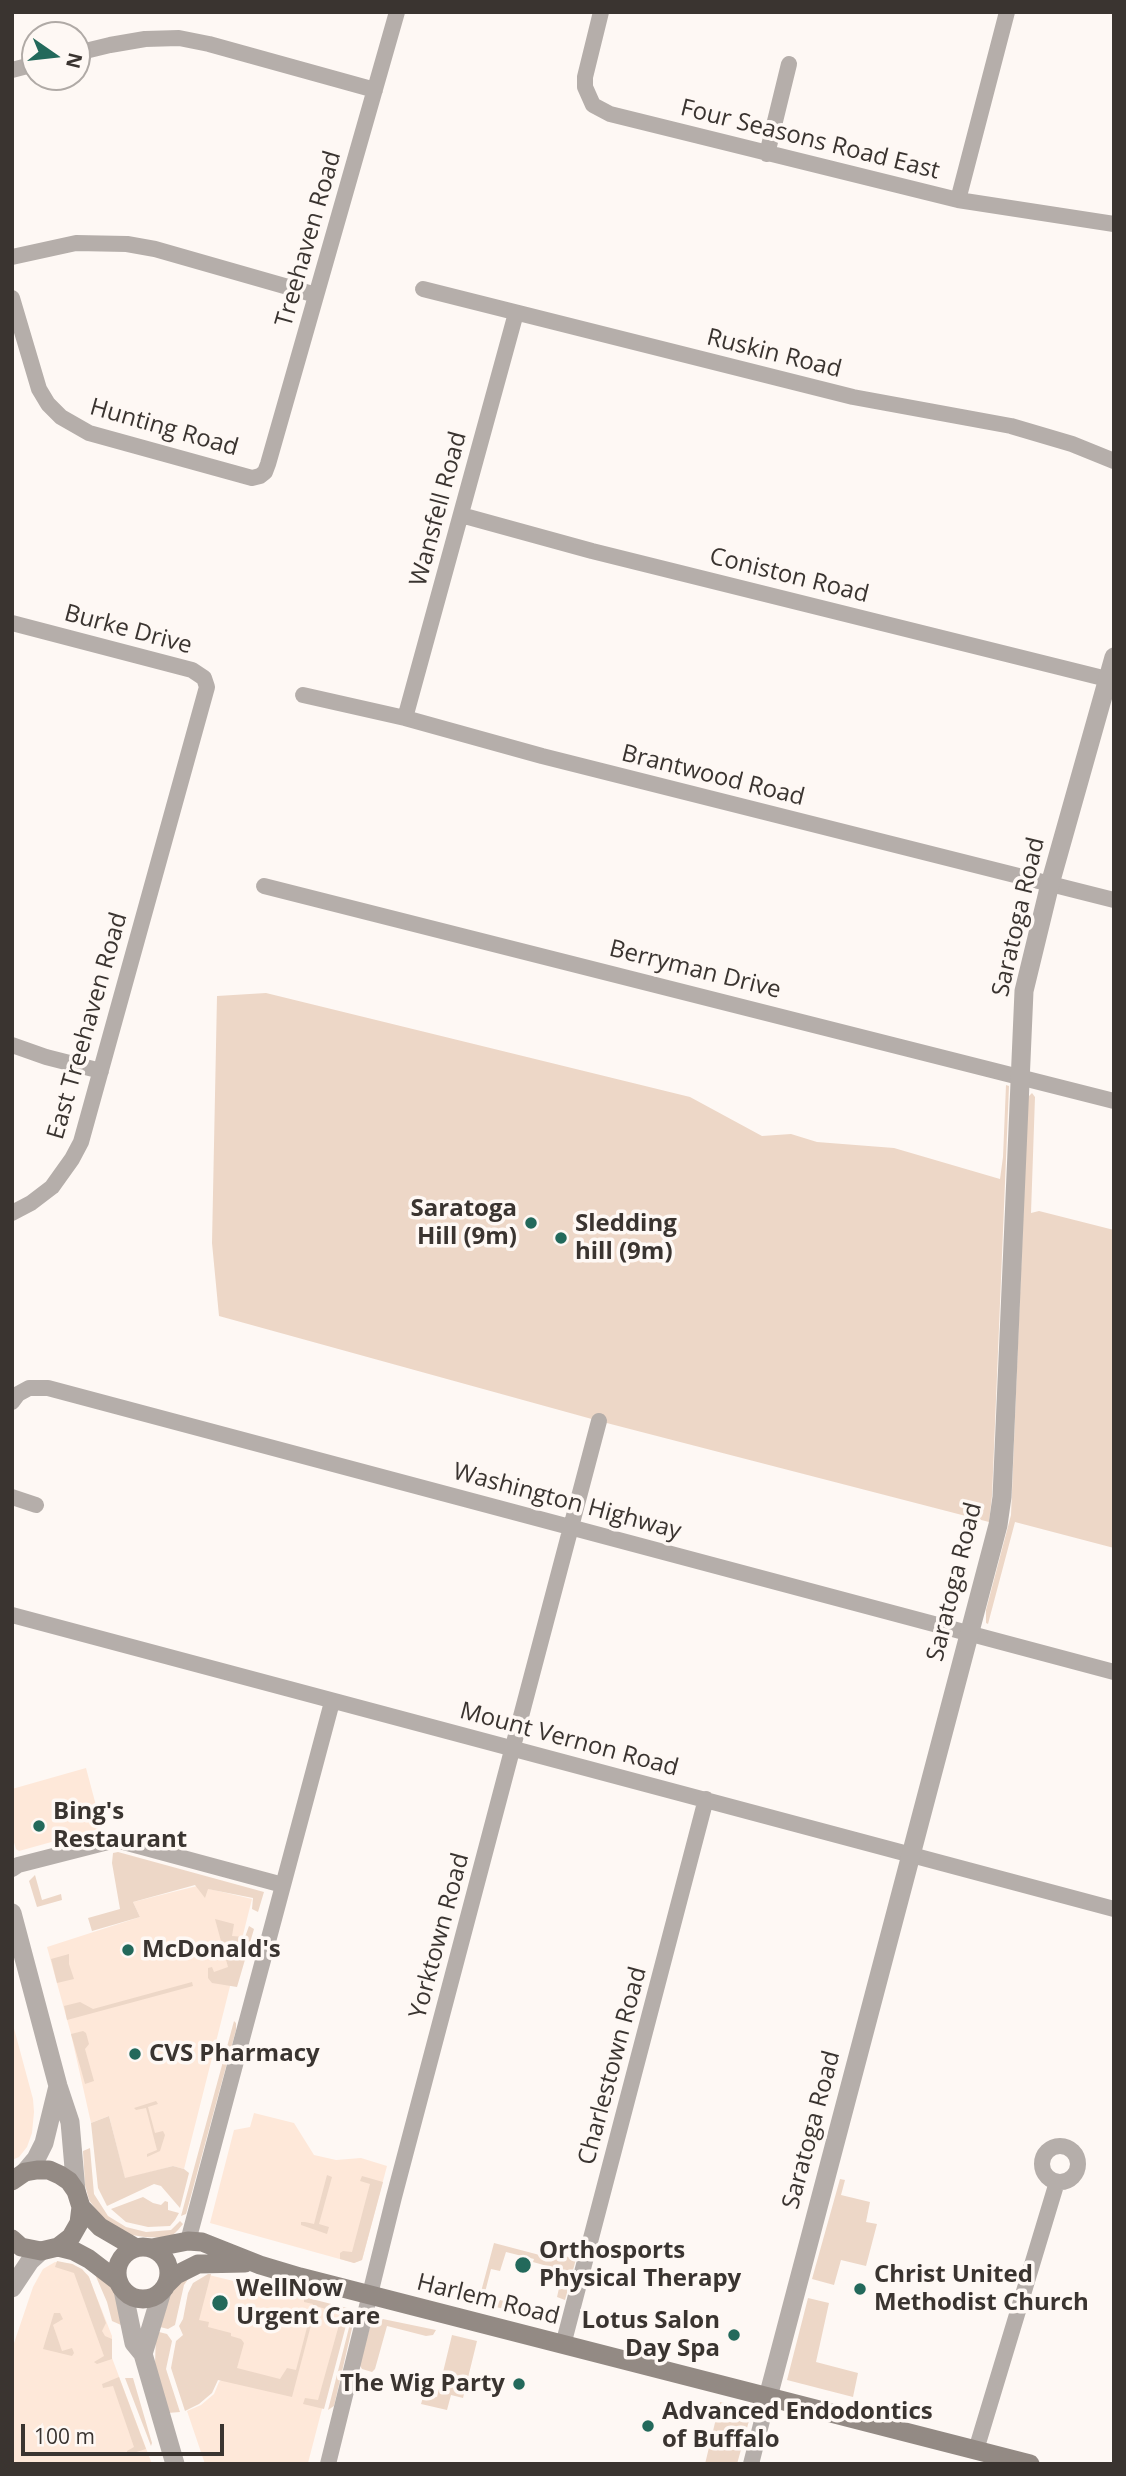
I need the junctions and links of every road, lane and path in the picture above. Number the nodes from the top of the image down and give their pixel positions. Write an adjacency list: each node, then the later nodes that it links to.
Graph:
1 (397, 12): 6 (street, Treehaven Road)
2 (601, 12): 7 (street, Four Seasons Road East)
3 (1007, 12): 8 (street)
4 (91, 49): 6 (street)
5 (789, 64): 7 (street)
6 (375, 90): 12 (street, Treehaven Road)
7 (767, 154): 8 (street, Four Seasons Road East)
8 (958, 200): 9 (street, Four Seasons Road East)
9 (1114, 224)
10 (12, 257): 12 (street)
11 (424, 289): 14 (street, Ruskin Road)
12 (316, 295): 16 (street, Treehaven Road)
13 (12, 298): 16 (street, Hunting Road)
14 (516, 313): 15 (street, Ruskin Road); 17 (street, Wansfell Road)
15 (1114, 461)
16 (260, 476)
17 (461, 515): 20 (street, Coniston Road); 22 (street, Wansfell Road)
18 (12, 623): 23 (street, Burke Drive)
19 (1114, 657): 20 (street, Saratoga Road)
20 (1107, 680): 24 (street, Saratoga Road)
21 (303, 695): 22 (street, Brantwood Road)
22 (405, 718): 24 (street, Brantwood Road)
23 (169, 826): 28 (street, East Treehaven Road)
24 (1050, 884): 26 (street, Brantwood Road); 29 (street, Saratoga Road)
25 (264, 886): 29 (street, Berryman Drive)
26 (1114, 900)
27 (12, 1045): 28 (street)
28 (101, 1071): 31 (street, East Treehaven Road)
29 (1021, 1077): 30 (street, Berryman Drive); 38 (street, Saratoga Road)
30 (1114, 1101)
31 (12, 1213)
32 (12, 1402): 36 (street, Washington Highway)
33 (599, 1421): 36 (street, Yorktown Road)
34 (12, 1497): 35 (street)
35 (36, 1505)
36 (572, 1527): 38 (street, Washington Highway); 41 (street, Yorktown Road)
37 (12, 1615): 40 (street, Mount Vernon Road)
38 (969, 1634): 39 (street, Washington Highway); 43 (street, Saratoga Road)
39 (1114, 1672)
40 (332, 1702): 41 (street, Mount Vernon Road); 45 (street)
41 (513, 1748): 42 (street, Mount Vernon Road); 60 (street, Yorktown Road)
42 (706, 1799): 43 (street, Mount Vernon Road); 61 (street, Charlestown Road)
43 (910, 1854): 46 (street, Mount Vernon Road); 63 (street, Saratoga Road)
44 (12, 1869): 45 (street)
45 (283, 1885): 53 (street)
46 (1114, 1909)
47 (12, 1913): 48 (street)
48 (58, 2085): 49 (street); 51 (street)
49 (16, 2178): 51 (main road)
50 (1057, 2182): 64 (street)
51 (78, 2199): 54 (main road); 55 (main road)
52 (12, 2239): 55 (main road)
53 (188, 2241): 54 (main road, Harlem Road); 56 (main road, Harlem Road)
54 (144, 2248): 57 (main road); 59 (main road)
55 (49, 2249): 57 (main road); 58 (street)
56 (260, 2265): 59 (main road, Harlem Road); 60 (main road, Harlem Road)
57 (121, 2286): 59 (main road); 62 (street)
58 (12, 2288)
59 (164, 2288): 62 (street)
60 (369, 2295): 61 (main road, Harlem Road); 66 (street, Yorktown Road)
61 (564, 2345): 63 (main road, Harlem Road)
62 (143, 2354): 65 (street)
63 (768, 2397): 64 (main road, Harlem Road); 67 (street, Saratoga Road)
64 (976, 2450): 68 (main road, Harlem Road)
65 (175, 2464)
66 (328, 2464)
67 (751, 2464)
68 (1030, 2464)

